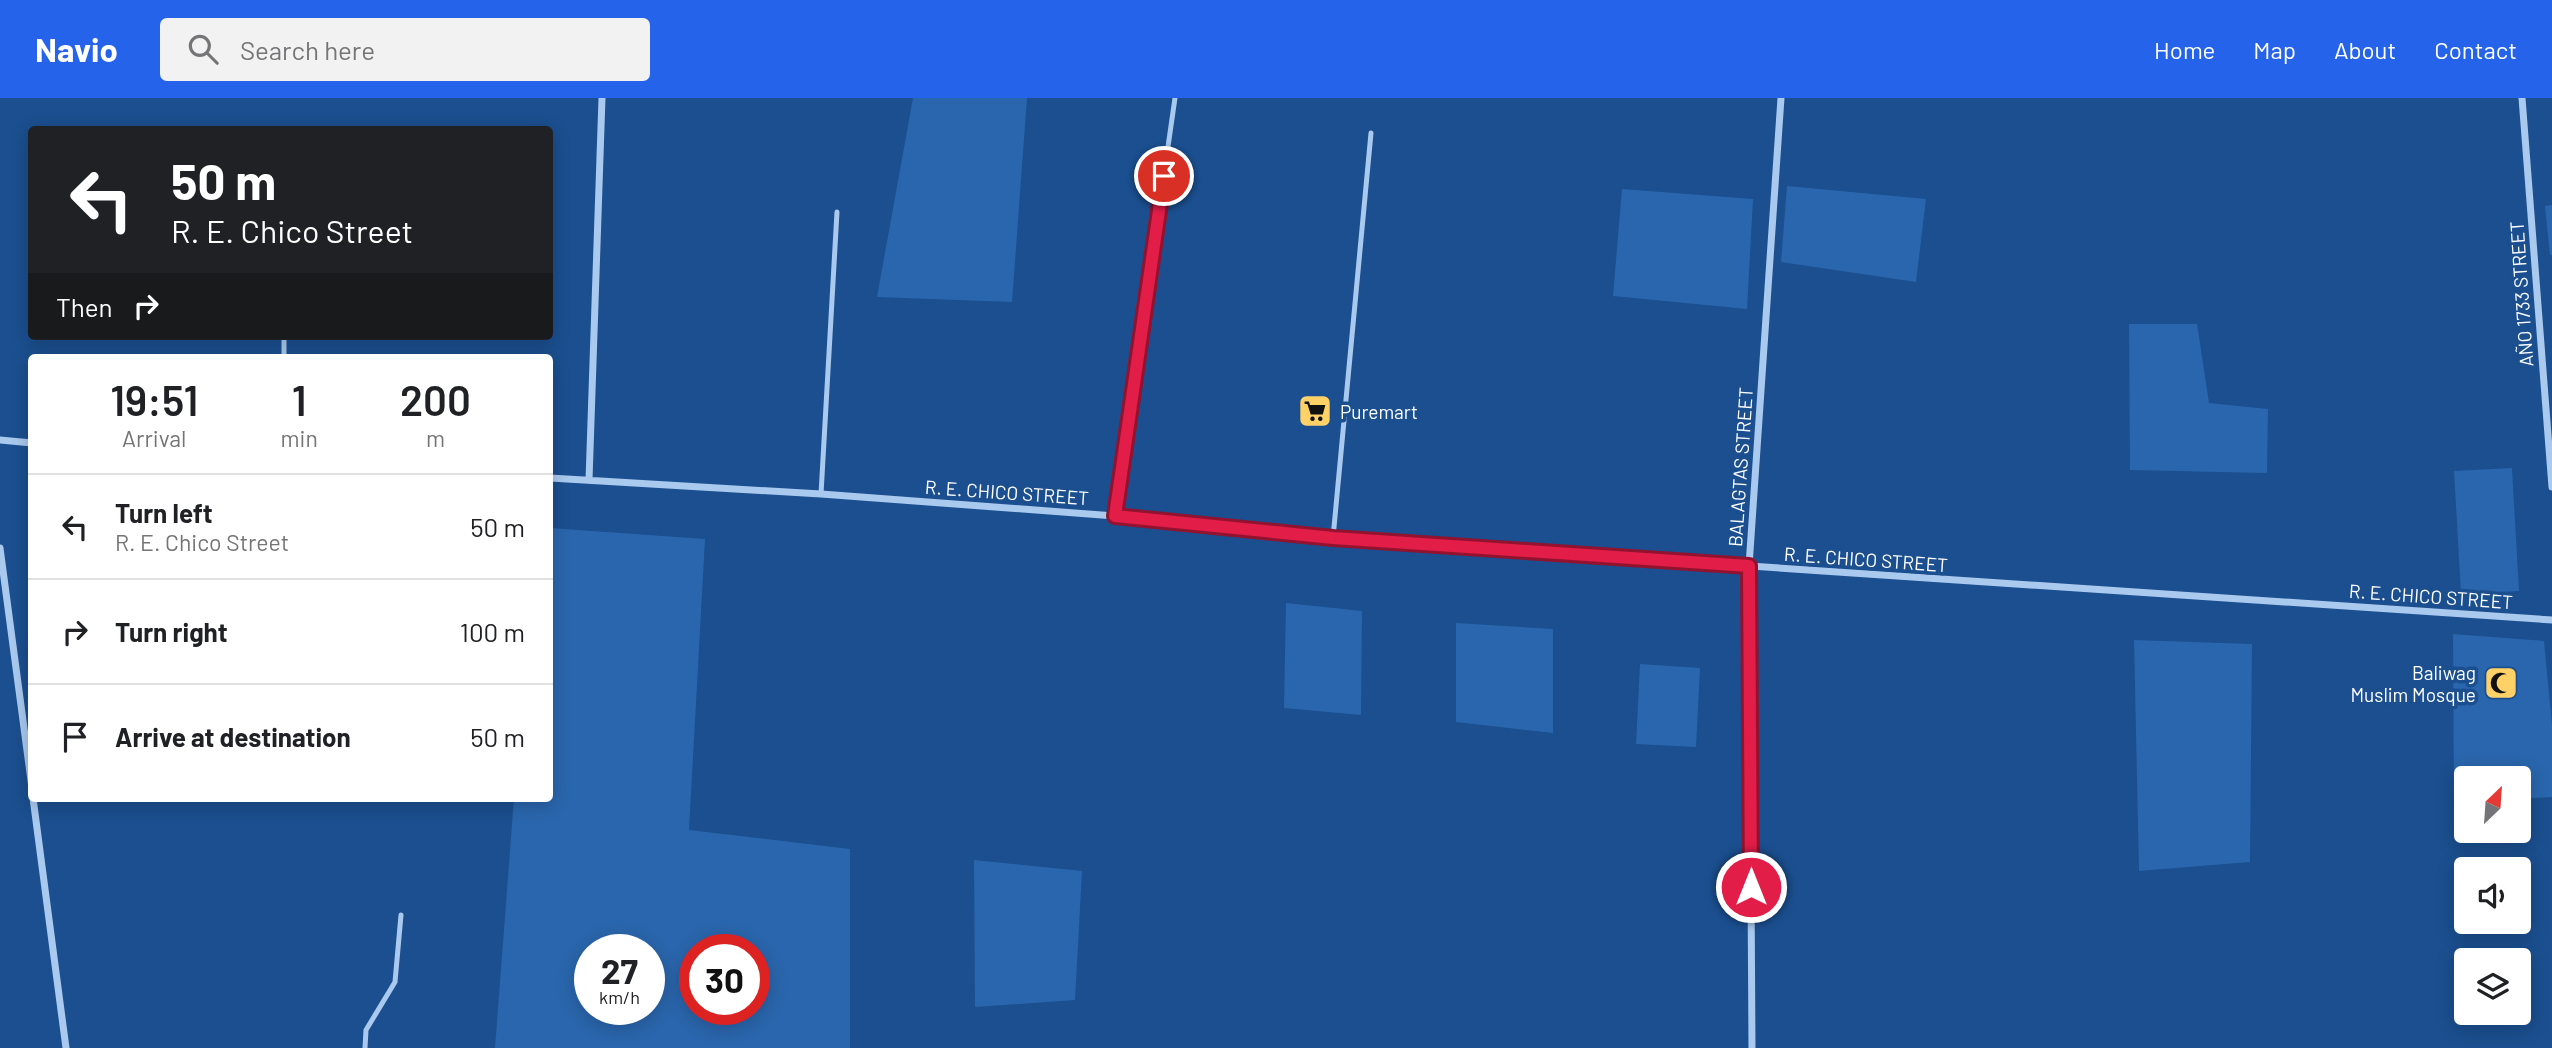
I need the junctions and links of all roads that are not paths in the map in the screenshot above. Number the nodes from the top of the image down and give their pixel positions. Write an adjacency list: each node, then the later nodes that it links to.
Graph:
1 (602, 98): 10 (street)
2 (1175, 98): 13 (lane)
3 (1781, 98): 16 (street, BALAGTAS STREET)
4 (2522, 98): 11 (street, AÑO 1733 STREET)
5 (1371, 133): 14 (lane)
6 (837, 212): 12 (lane)
7 (0, 440): 8 (street)
8 (28, 443)
9 (553, 478): 10 (street, R. E. CHICO STREET)
10 (589, 480): 12 (street, R. E. CHICO STREET)
11 (2552, 487)
12 (821, 494): 13 (street, R. E. CHICO STREET)
13 (1115, 516): 14 (street, R. E. CHICO STREET)
14 (1333, 538): 16 (street, R. E. CHICO STREET)
15 (0, 548): 18 (street)
16 (1749, 566): 17 (street, R. E. CHICO STREET); 23 (street, BALAGTAS STREET)
17 (2552, 620)
18 (28, 758)
19 (34, 802): 21 (street)
20 (401, 915): 22 (lane)
21 (65, 1048)
22 (365, 1048)
23 (1752, 1048)

